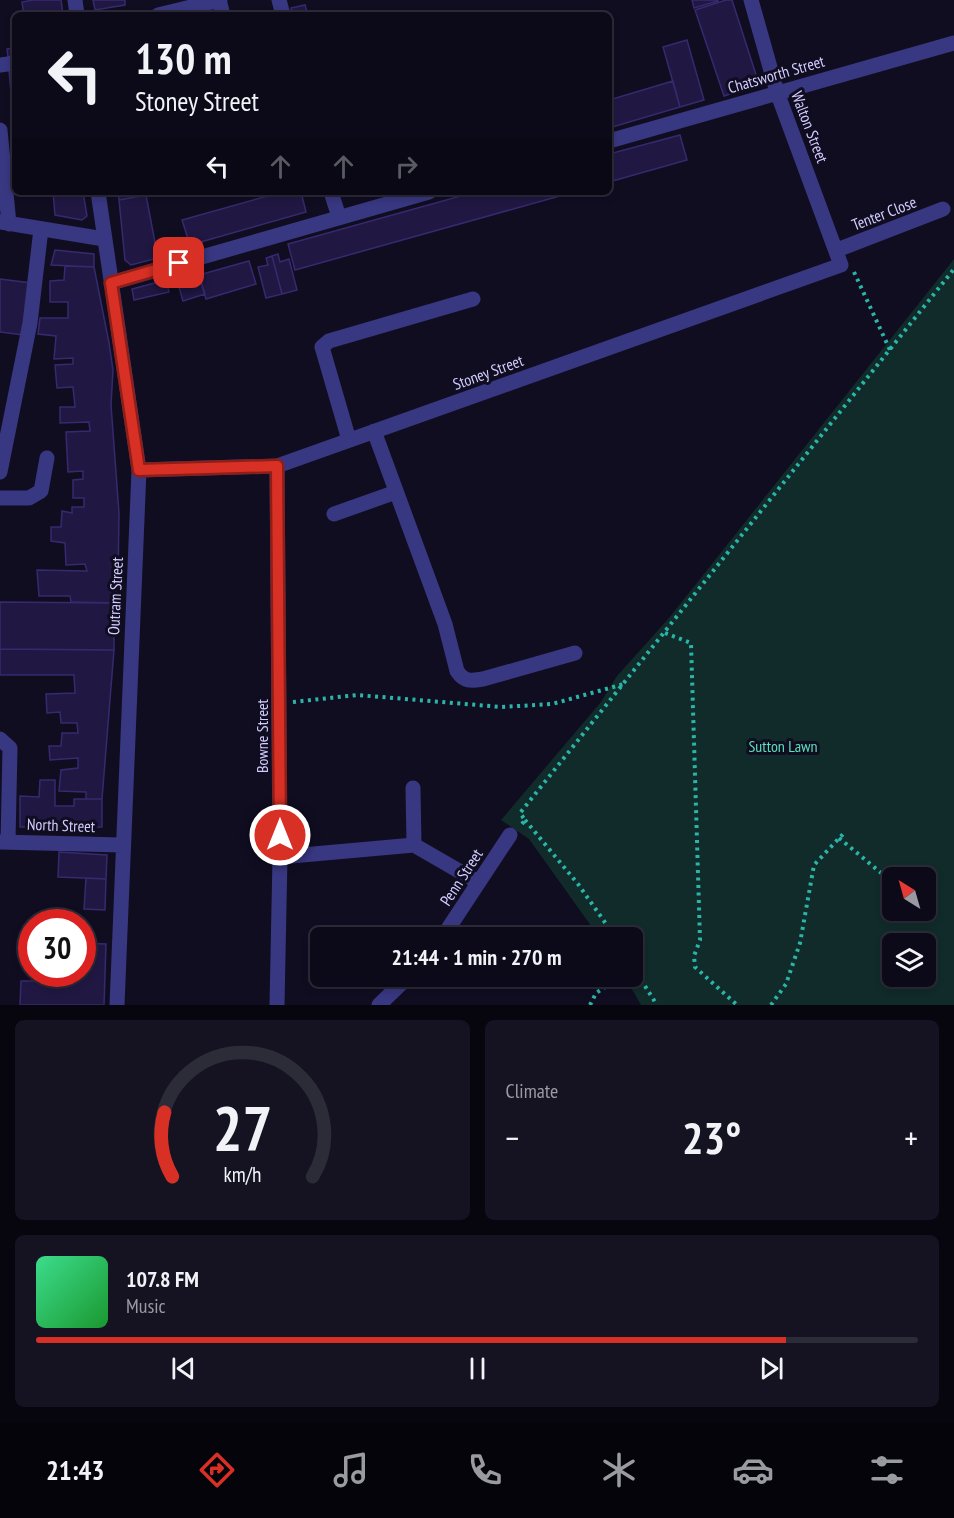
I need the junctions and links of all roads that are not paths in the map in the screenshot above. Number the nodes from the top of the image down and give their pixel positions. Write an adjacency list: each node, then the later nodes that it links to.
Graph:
1 (220, 0): 3 (street)
2 (751, 0): 5 (street, Walton Street)
3 (170, 12)
4 (954, 43): 5 (street, Chatsworth Street)
5 (777, 93): 7 (street, Chatsworth Street); 16 (street, Walton Street)
6 (0, 130): 13 (street)
7 (612, 140)
8 (98, 195): 15 (street, Outram Street)
9 (332, 195): 12 (street)
10 (418, 195): 12 (street)
11 (943, 209): 16 (street, Tenter Close)
12 (339, 217): 18 (street)
13 (4, 223): 14 (street)
14 (41, 229): 15 (street); 25 (street)
15 (104, 239): 18 (street, Outram Street)
16 (837, 250): 17 (street, Walton Street)
17 (841, 265): 20 (street, Stoney Street)
18 (111, 283): 24 (street, Outram Street)
19 (473, 299): 21 (street)
20 (374, 432): 21 (street, Stoney Street); 26 (street)
21 (349, 440): 23 (street, Stoney Street)
22 (47, 458): 27 (street)
23 (277, 466): 24 (street, Stoney Street); 36 (street, Bowne Street)
24 (139, 470): 34 (street, Outram Street)
25 (0, 472)
26 (396, 492): 28 (street); 29 (street)
27 (0, 498)
28 (334, 514)
29 (575, 653)
30 (0, 739): 33 (street)
31 (413, 788): 35 (street)
32 (510, 835): 37 (street, Penn Street)
33 (4, 842): 34 (street, North Street)
34 (122, 845): 41 (street, Outram Street)
35 (414, 845): 36 (street); 37 (street)
36 (280, 856): 42 (street, Bowne Street)
37 (478, 882): 38 (street, Penn Street)
38 (449, 927)
39 (400, 987): 40 (street)
40 (388, 1002)
41 (117, 1005)
42 (277, 1005)

